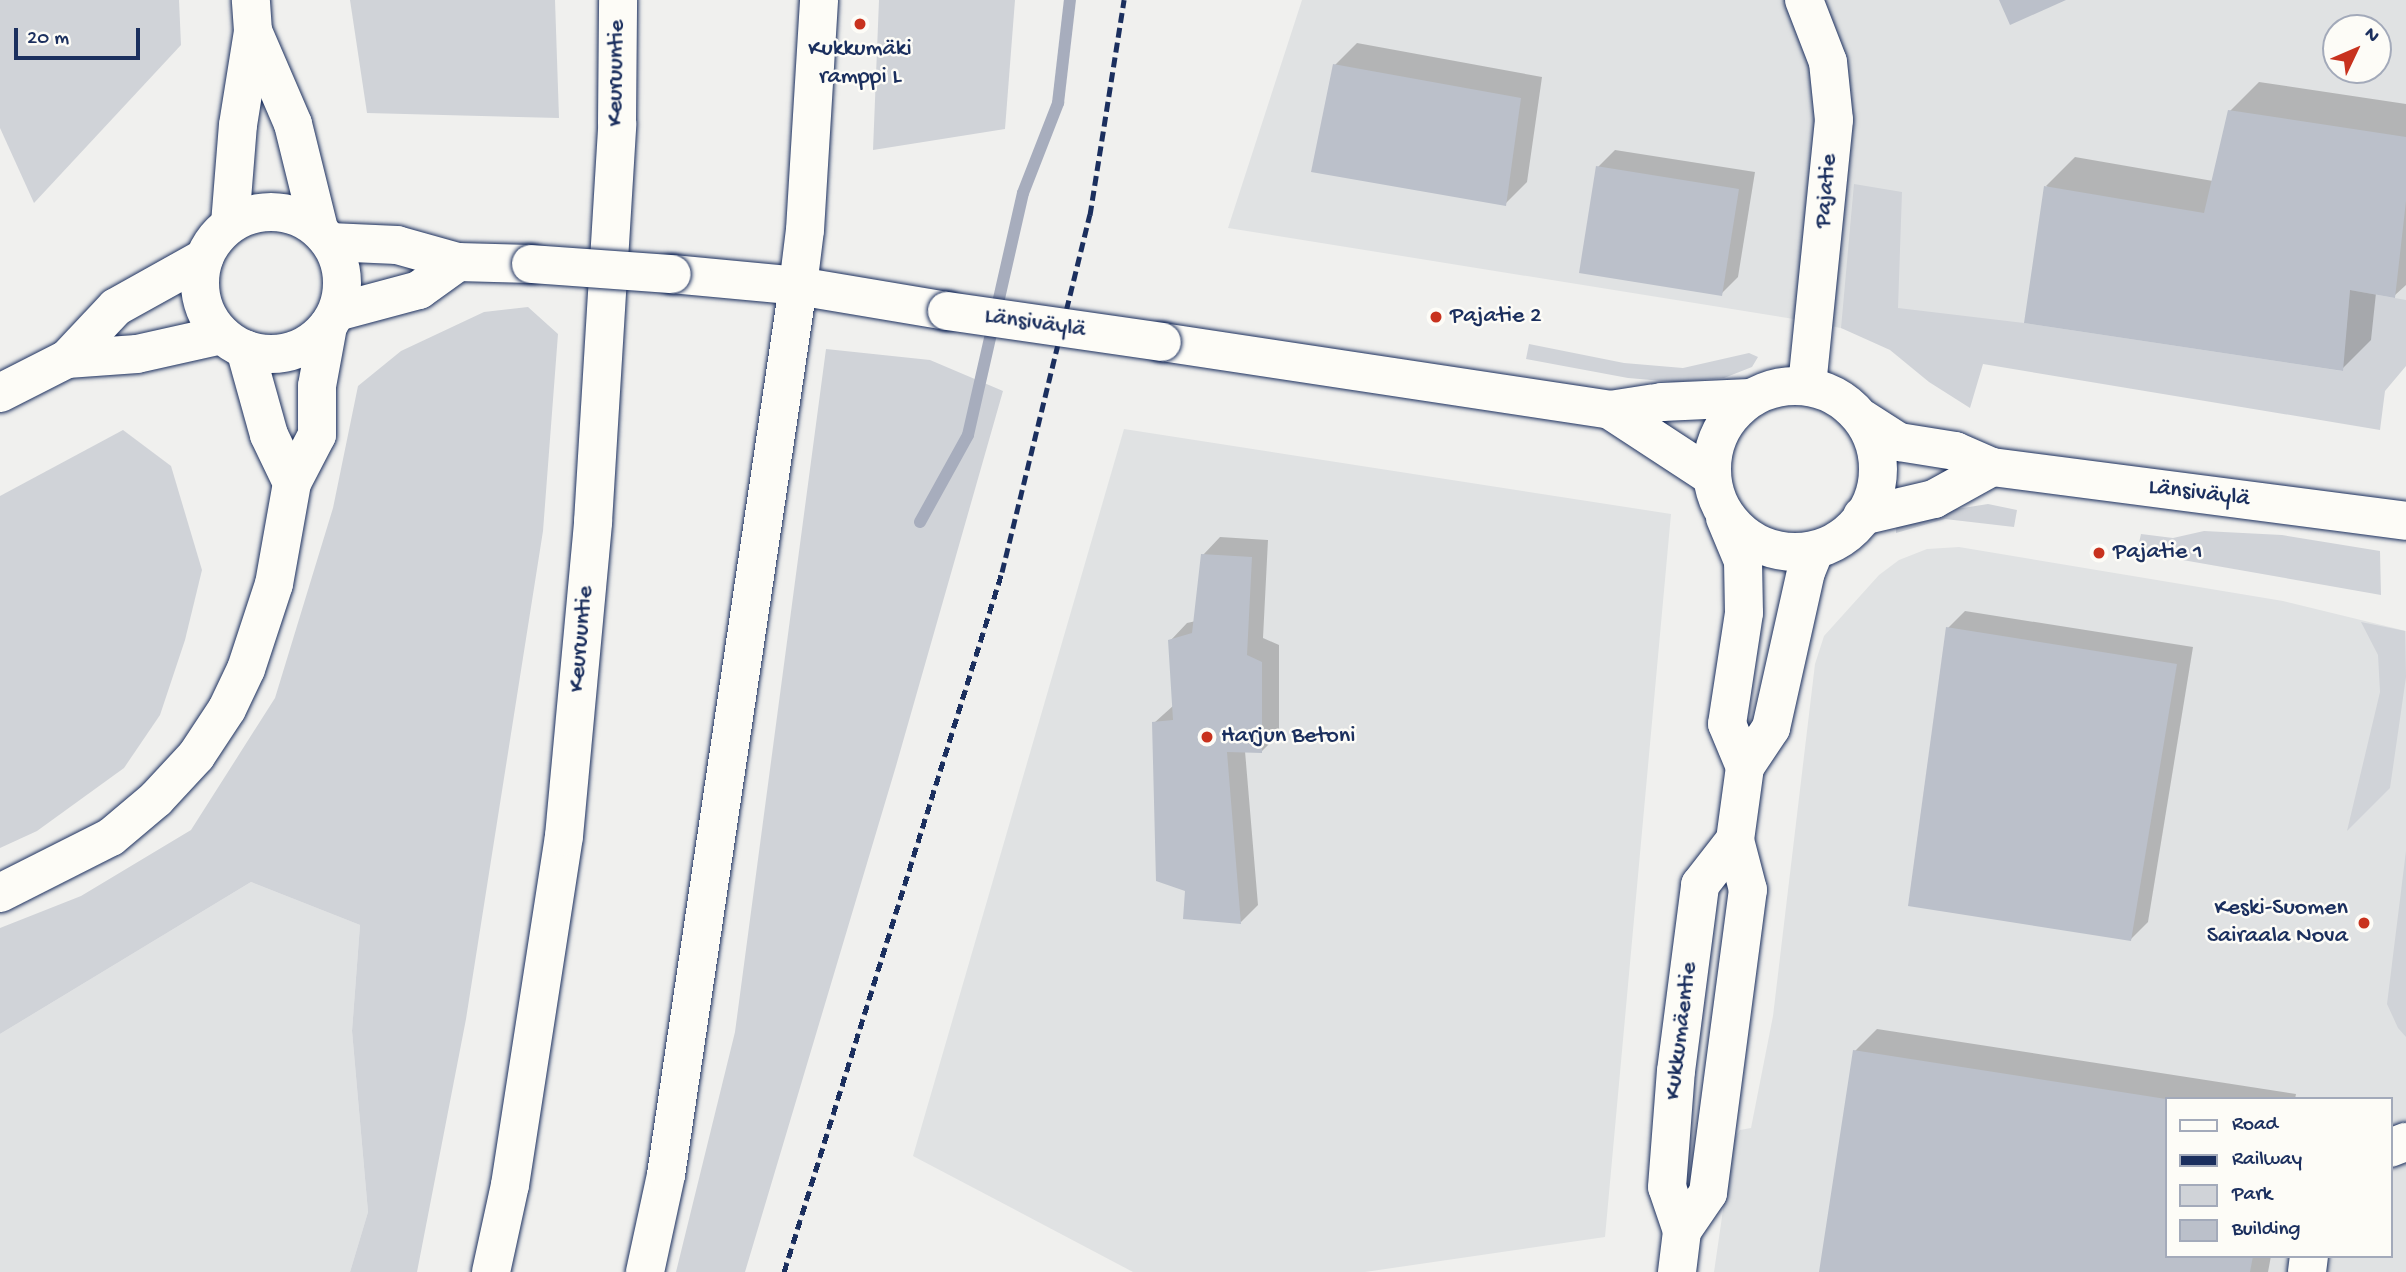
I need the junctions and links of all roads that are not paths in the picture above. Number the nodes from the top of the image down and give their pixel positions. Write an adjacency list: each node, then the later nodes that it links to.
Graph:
1 (618, 0): 27 (main road, Keuruuntie)
2 (819, 0): 9 (main road)
3 (1804, 0): 13 (main road, Pajatie)
4 (252, 16): 5 (main road); 6 (main road)
5 (230, 224): 6 (main road); 7 (main road)
6 (324, 235): 8 (main road, Länsiväylä); 10 (main road)
7 (204, 258): 11 (main road); 12 (main road)
8 (458, 262): 9 (main road, Länsiväylä, bridge); 10 (main road)
9 (798, 286): 16 (main road, Länsiväylä, bridge); 28 (main road)
10 (333, 319): 11 (main road); 20 (main road)
11 (234, 342): 12 (main road); 20 (main road)
12 (67, 359): 14 (main road)
13 (1807, 386): 15 (main road); 17 (main road)
14 (0, 393)
15 (1750, 398): 16 (main road, Länsiväylä); 19 (main road)
16 (1609, 410): 19 (main road, Länsiväylä)
17 (1863, 419): 18 (main road, Länsiväylä); 21 (main road)
18 (1992, 467): 21 (main road); 23 (main road, Länsiväylä)
19 (1712, 476): 22 (main road)
20 (292, 482): 26 (main road)
21 (1862, 516): 24 (main road)
22 (1725, 518): 24 (main road); 25 (main road)
23 (2406, 522)
24 (1814, 552): 25 (main road, Kukkumäentie)
25 (1745, 767): 29 (main road, Kukkumäentie)
26 (0, 893)
27 (491, 1272)
28 (645, 1272)
29 (1677, 1272)

